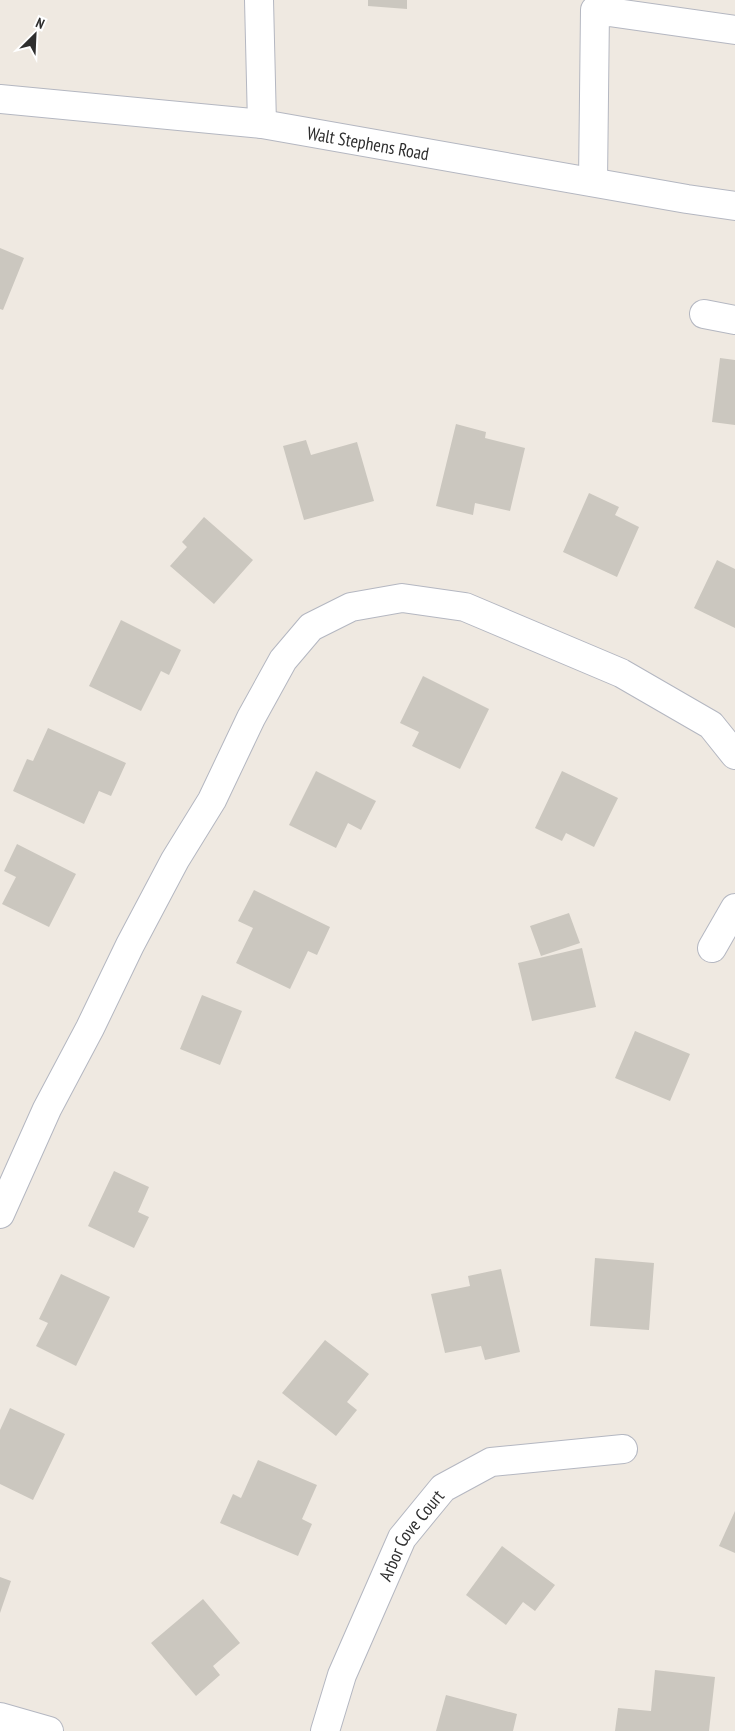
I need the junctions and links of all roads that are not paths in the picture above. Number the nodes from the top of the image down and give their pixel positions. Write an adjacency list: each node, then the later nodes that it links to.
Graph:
1 (259, 0): 4 (street)
2 (735, 30): 5 (street)
3 (0, 99): 4 (street, Walt Stephens Road)
4 (262, 124): 5 (street, Walt Stephens Road)
5 (593, 182): 6 (street, Walt Stephens Road)
6 (735, 206)
7 (704, 314): 8 (street)
8 (735, 320)
9 (735, 755): 12 (street)
10 (735, 908): 11 (street)
11 (712, 948)
12 (0, 1214)
13 (623, 1449): 16 (street, Arbor Cove Court)
14 (0, 1717): 15 (street)
15 (49, 1731)
16 (325, 1731)

